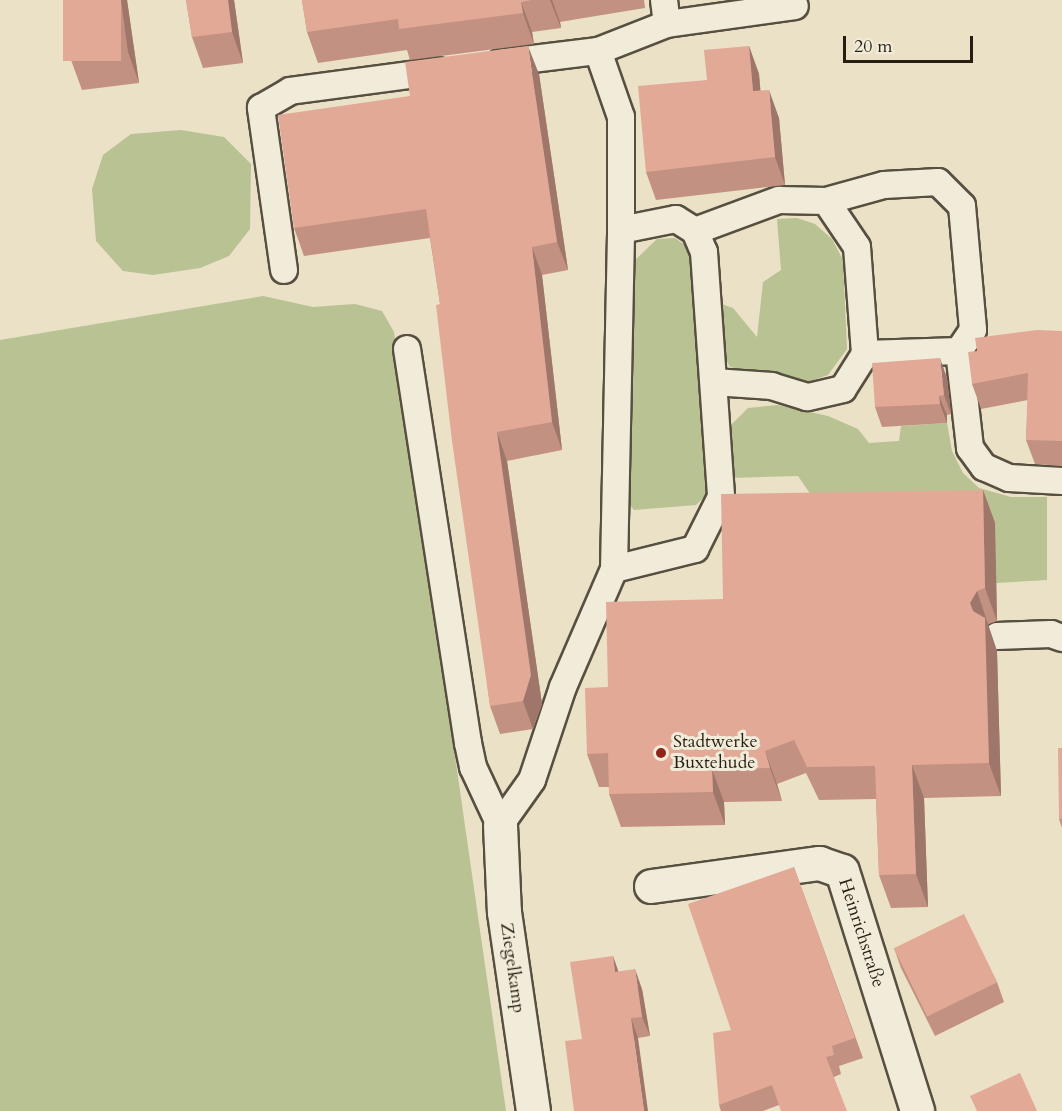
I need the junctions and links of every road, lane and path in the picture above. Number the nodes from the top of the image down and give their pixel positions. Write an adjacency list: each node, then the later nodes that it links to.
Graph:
1 (795, 6): 2 (lane)
2 (665, 12): 3 (lane)
3 (598, 51): 5 (lane); 7 (lane)
4 (826, 201): 6 (lane); 9 (lane); 10 (lane)
5 (621, 230): 6 (lane); 13 (lane)
6 (695, 231): 11 (lane)
7 (284, 270)
8 (407, 349): 16 (lane)
9 (959, 351): 10 (lane); 12 (lane)
10 (865, 354): 11 (lane)
11 (714, 382): 13 (lane)
12 (1062, 482)
13 (614, 569): 16 (lane)
14 (997, 636): 15 (lane)
15 (1062, 638)
16 (500, 825): 18 (street, Ziegelkamp)
17 (651, 886): 19 (street, Heinrichstraße)
18 (532, 1111)
19 (916, 1111)

